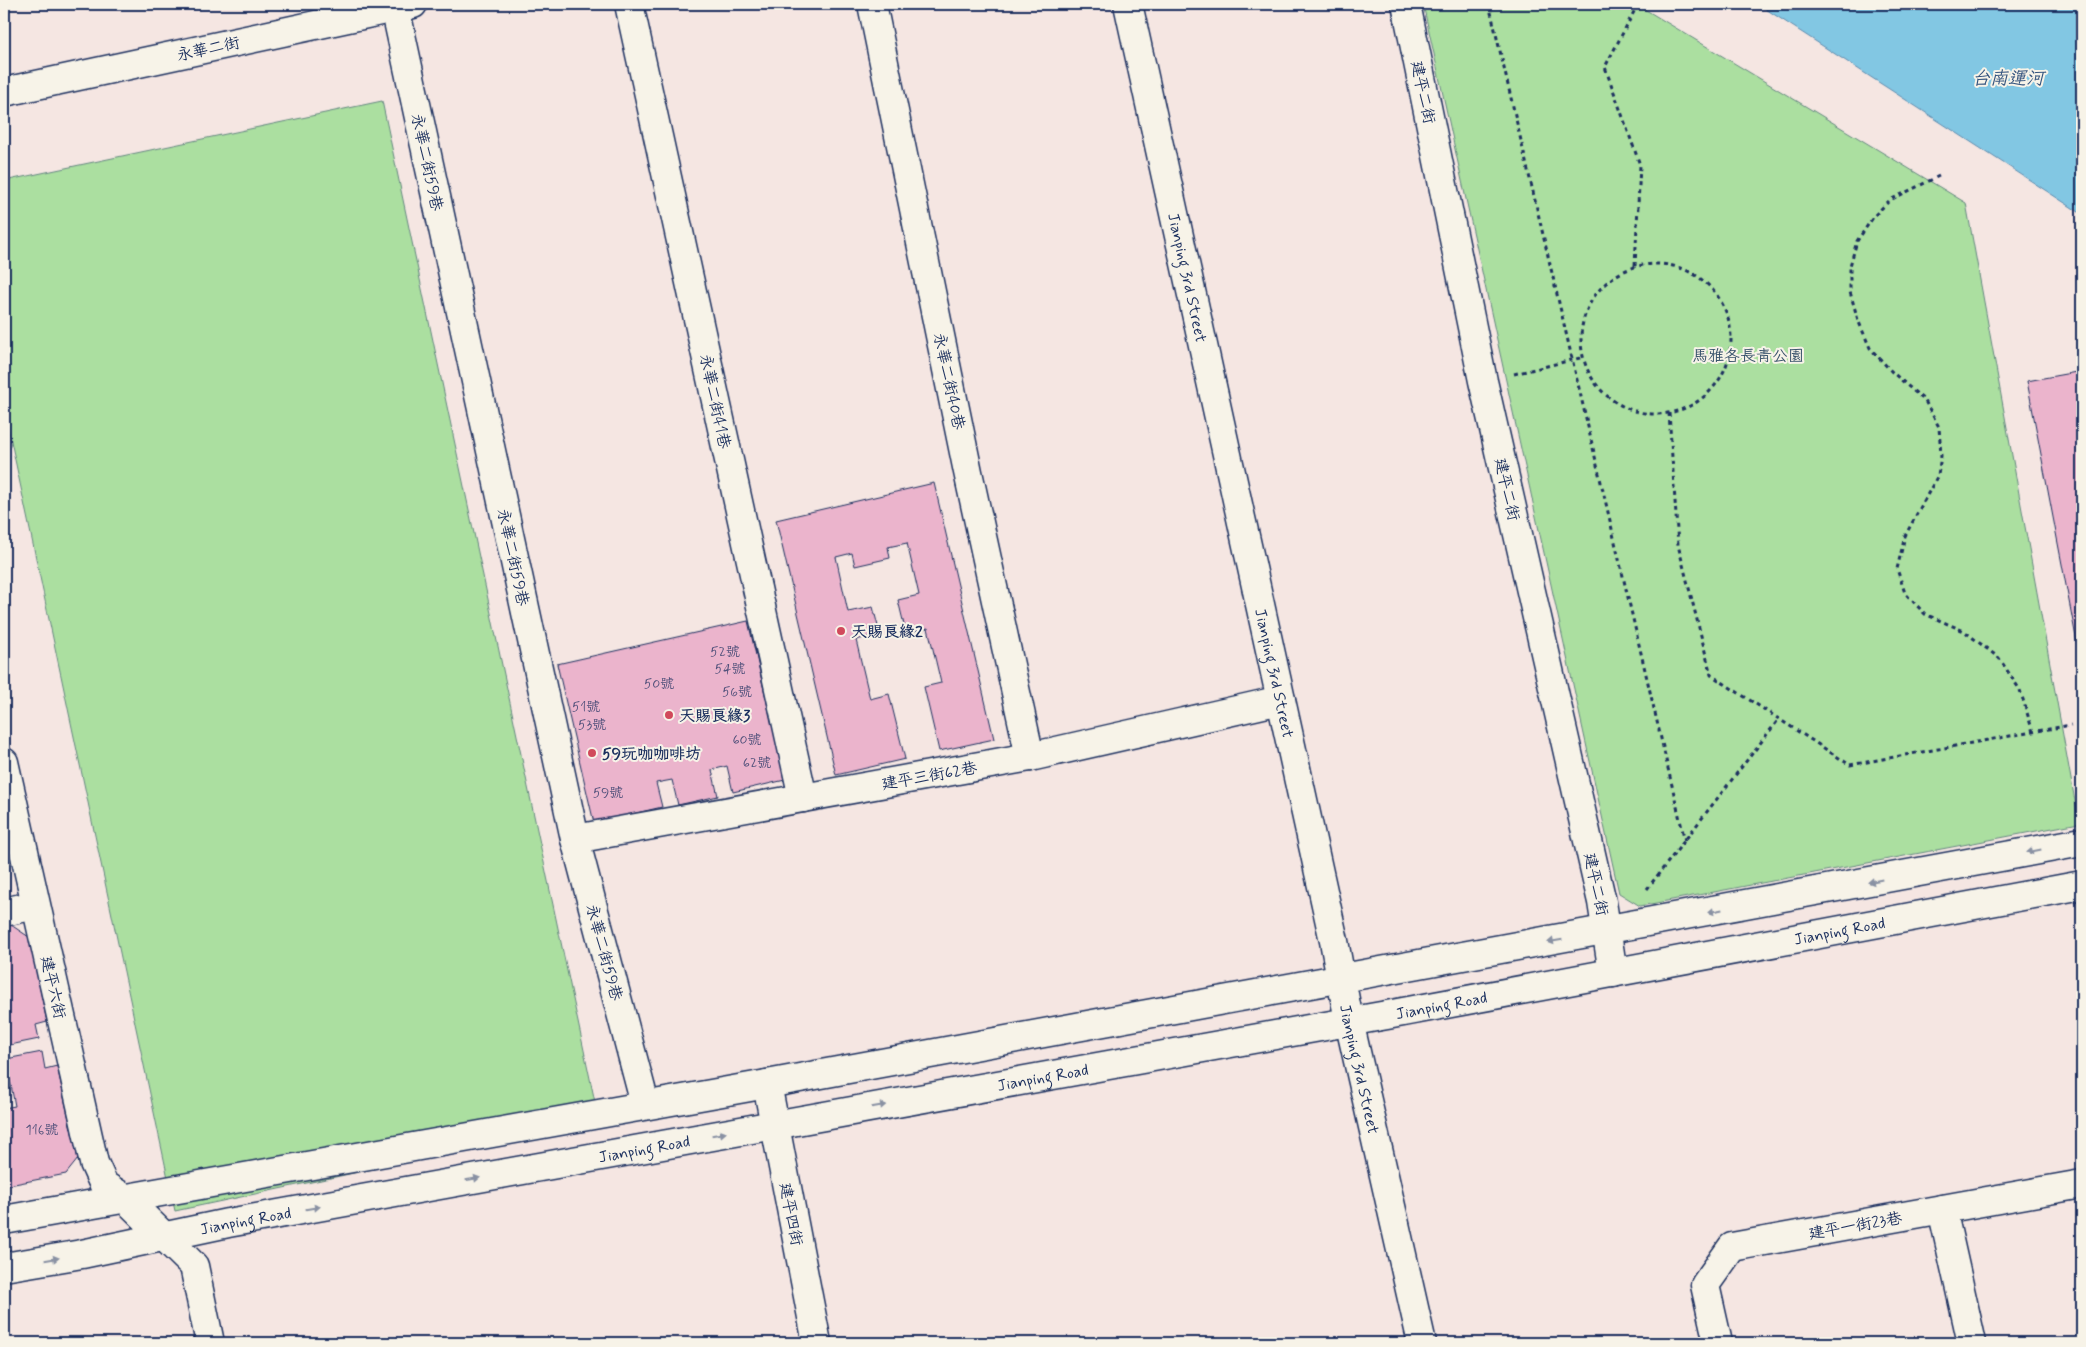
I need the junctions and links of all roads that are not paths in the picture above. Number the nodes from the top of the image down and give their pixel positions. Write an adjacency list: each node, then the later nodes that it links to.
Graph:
1 (629, 4): 10 (street, 永華二街41巷)
2 (872, 4): 8 (street, 永華二街40巷)
3 (1128, 4): 7 (street, Jianping 3rd Street)
4 (1406, 4): 16 (street, 建平二街)
5 (404, 6): 6 (street, 永華二街); 11 (street, 永華二街59巷)
6 (4, 92)
7 (1281, 700): 8 (street, 建平三街62巷); 18 (street, Jianping 3rd Street)
8 (1030, 757): 10 (street, 建平三街62巷)
9 (4, 762): 14 (street, 建平六街)
10 (803, 798): 11 (street, 建平三街62巷)
11 (575, 839): 21 (street, 永華二街59巷)
12 (2082, 842): 16 (street, one-way to 16)
13 (2082, 885): 17 (street, Jianping Road)
14 (35, 905): 15 (street); 24 (street, 建平六街)
15 (4, 912)
16 (1606, 931): 17 (street, 建平二街); 18 (street, one-way to 18)
17 (1613, 973): 19 (street, Jianping Road)
18 (1342, 978): 19 (street, Jianping 3rd Street); 20 (street)
19 (1349, 1021): 22 (street, Jianping Road, one-way to 19); 31 (street, Jianping 3rd Street)
20 (767, 1084): 21 (street); 22 (street, 建平四街)
21 (645, 1104): 24 (street)
22 (774, 1124): 27 (street, Jianping Road, one-way to 22); 30 (street, 建平四街)
23 (2082, 1184): 25 (street, 建平一街23巷)
24 (126, 1199): 26 (street); 27 (street, 建平六街)
25 (1942, 1209): 32 (street, 建平一街23巷); 33 (street)
26 (4, 1220)
27 (162, 1236): 28 (street, Jianping Road, one-way to 27); 29 (street, 建平六街)
28 (4, 1266)
29 (210, 1343)
30 (817, 1343)
31 (1422, 1343)
32 (1718, 1343)
33 (1972, 1343)

